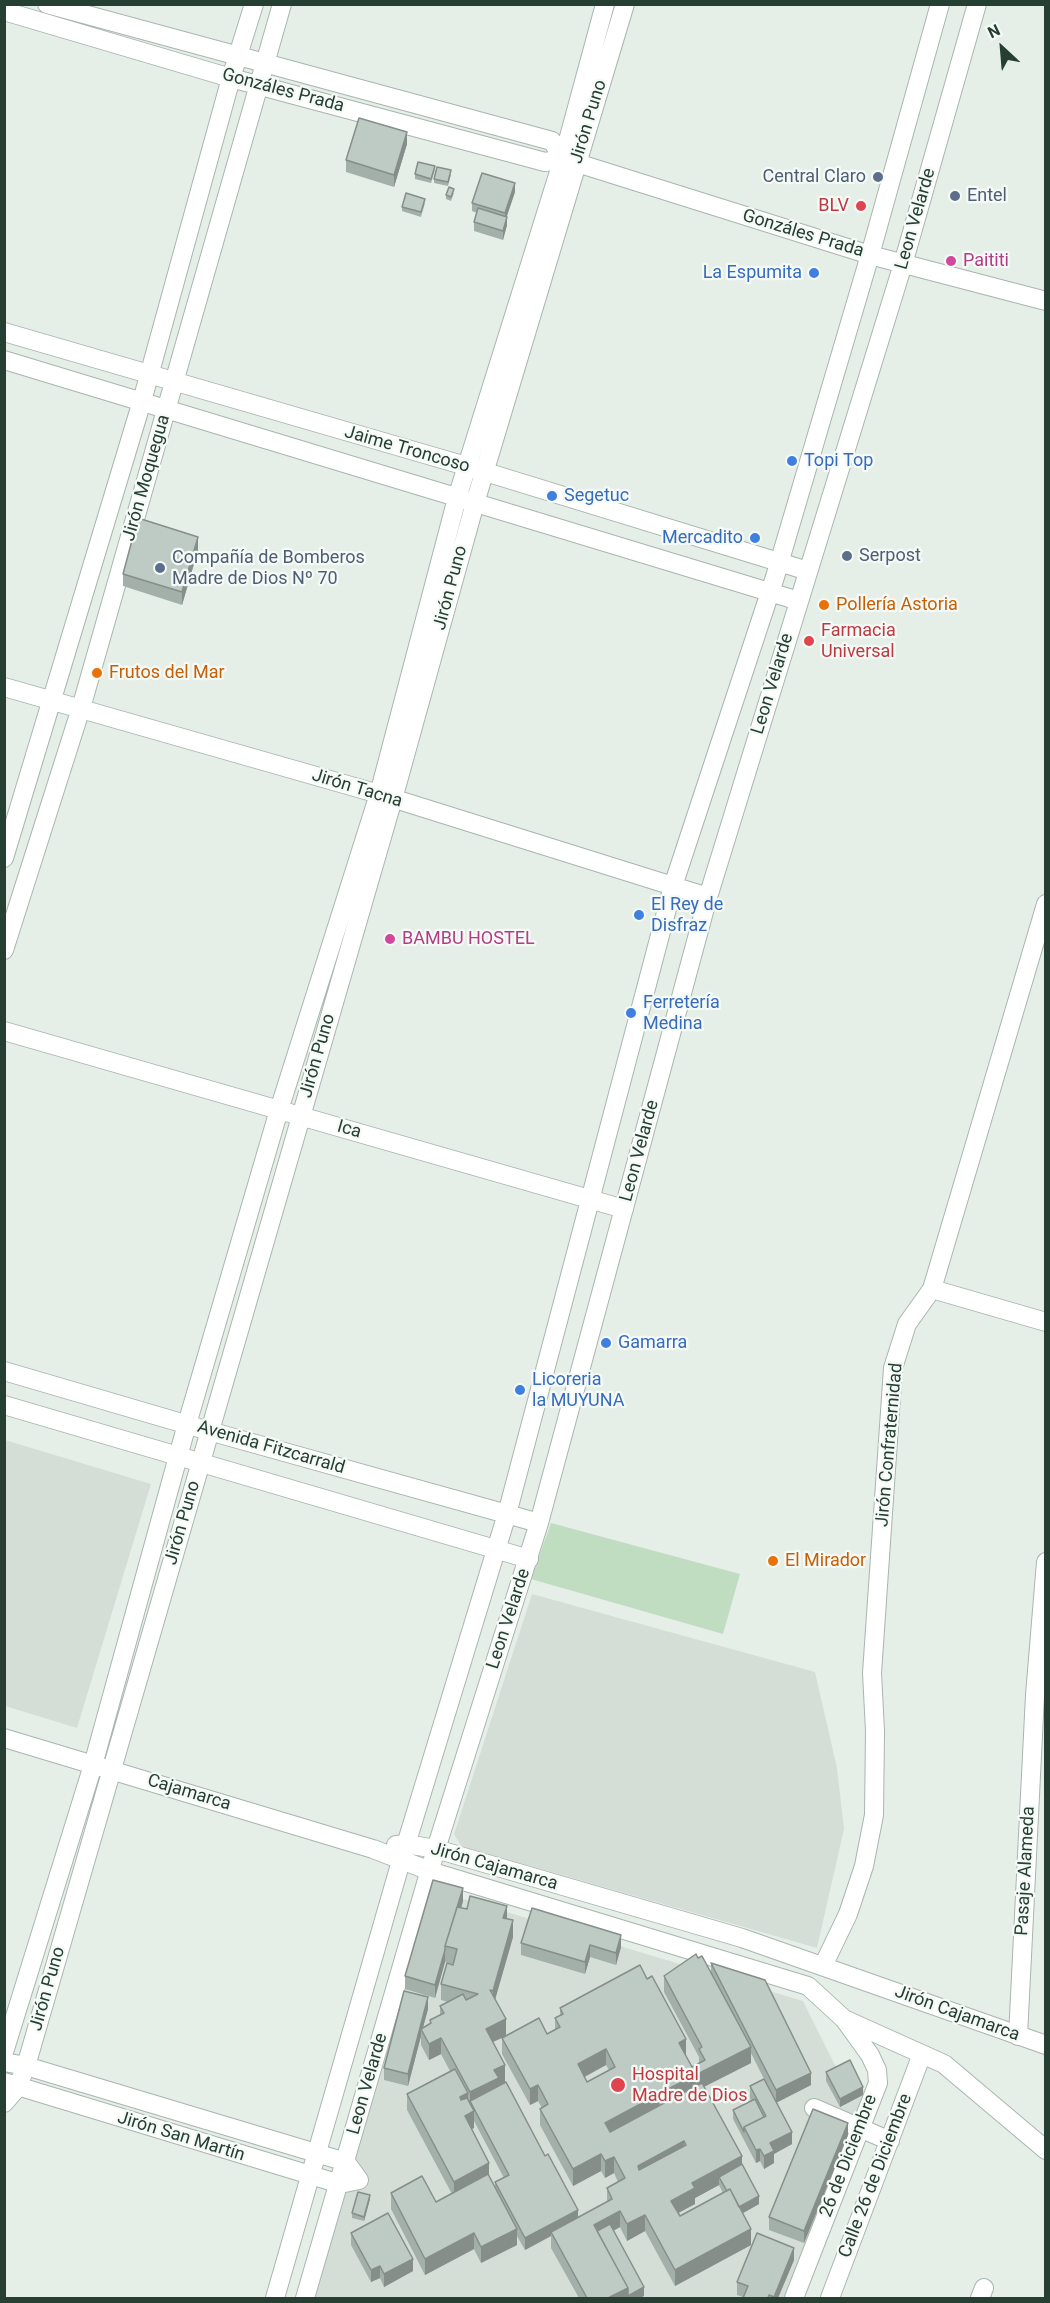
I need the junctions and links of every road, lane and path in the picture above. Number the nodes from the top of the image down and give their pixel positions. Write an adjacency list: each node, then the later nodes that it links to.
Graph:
1 (47, 4): 9 (street, Gonzáles Prada)
2 (254, 4): 9 (street, Jirón Moquegua)
3 (282, 4): 10 (street, Jirón Moquegua)
4 (605, 4): 13 (street, Jirón Puno)
5 (625, 4): 13 (street, Jirón Puno)
6 (940, 4): 14 (street, Leon Velarde)
7 (977, 4): 15 (street, Leon Velarde)
8 (4, 10): 11 (street, Gonzáles Prada)
9 (238, 57): 10 (street, Gonzáles Prada); 11 (street, Jirón Moquegua)
10 (264, 65): 12 (street, Jirón Moquegua); 13 (street, Gonzáles Prada)
11 (231, 78): 12 (street, Gonzáles Prada); 19 (street, Jirón Moquegua)
12 (259, 85): 13 (street, Gonzáles Prada); 20 (street, Jirón Moquegua)
13 (570, 161): 14 (street, Gonzáles Prada); 23 (street, Jirón Puno); 24 (street, Jirón Puno)
14 (870, 255): 15 (street, Gonzáles Prada); 29 (street, Leon Velarde)
15 (903, 264): 16 (street, Gonzáles Prada); 30 (street, Leon Velarde)
16 (1046, 301)
17 (4, 332): 19 (street, Jaime Troncoso)
18 (4, 360): 21 (street, Jaime Troncoso)
19 (149, 376): 20 (street, Jaime Troncoso); 21 (street, Jirón Moquegua)
20 (174, 382): 22 (street, Jirón Moquegua); 23 (street, Jaime Troncoso)
21 (142, 401): 22 (street, Jaime Troncoso); 27 (street, Jirón Moquegua)
22 (167, 409): 25 (street, Jaime Troncoso); 28 (street, Jirón Moquegua)
23 (466, 466): 24 (street, Jaime Troncoso); 25 (street, Jirón Puno)
24 (484, 472): 26 (street, Jirón Puno); 29 (street, Jaime Troncoso)
25 (457, 498): 26 (street, Jaime Troncoso); 36 (street, Jirón Puno)
26 (475, 503): 31 (street, Jaime Troncoso); 36 (street, Jirón Puno)
27 (104, 528): 28 (street); 34 (street, Jirón Moquegua)
28 (131, 536): 35 (street, Jirón Moquegua)
29 (779, 563): 30 (street, Jaime Troncoso); 31 (street, Leon Velarde)
30 (808, 572): 32 (street, Leon Velarde)
31 (770, 593): 32 (street, Jaime Troncoso); 38 (street, Leon Velarde)
32 (799, 601): 39 (street, Leon Velarde)
33 (4, 687): 34 (street, Jirón Tacna)
34 (53, 700): 35 (street, Jirón Tacna); 37 (street, Jirón Moquegua)
35 (81, 708): 36 (street, Jirón Tacna); 41 (street, Jirón Moquegua)
36 (386, 797): 38 (street, Jirón Tacna); 43 (street, Jirón Puno); 44 (street, Jirón Puno)
37 (4, 858)
38 (673, 886): 39 (street, Jirón Tacna); 45 (street, Leon Velarde)
39 (708, 897): 46 (street, Leon Velarde)
40 (1046, 904): 47 (street, Jirón Confraternidad)
41 (4, 950)
42 (4, 1031): 43 (street, Ica)
43 (279, 1110): 44 (street, Ica); 51 (street, Jirón Puno)
44 (301, 1116): 45 (street, Ica); 52 (street, Jirón Puno)
45 (589, 1199): 46 (street, Ica); 55 (street, Leon Velarde)
46 (624, 1209): 56 (street, Leon Velarde)
47 (932, 1289): 48 (street); 70 (street, Jirón Confraternidad)
48 (1046, 1322)
49 (4, 1371): 51 (street, Avenida Fitzcarrald)
50 (4, 1405): 53 (street, Avenida Fitzcarrald)
51 (187, 1424): 52 (street, Avenida Fitzcarrald); 53 (street, Jirón Puno)
52 (209, 1431): 54 (street, Jirón Puno); 55 (street, Avenida Fitzcarrald)
53 (179, 1457): 54 (street, Avenida Fitzcarrald); 62 (street, Jirón Puno)
54 (200, 1463): 57 (street, Avenida Fitzcarrald); 63 (street, Jirón Puno)
55 (507, 1514): 56 (street, Avenida Fitzcarrald); 57 (street, Leon Velarde)
56 (539, 1523): 58 (street, Leon Velarde)
57 (496, 1549): 58 (street, Avenida Fitzcarrald); 66 (street, Leon Velarde)
58 (529, 1559): 65 (street, Leon Velarde)
59 (1046, 1562): 60 (street, Pasaje Alameda)
60 (1043, 1620): 73 (street, Pasaje Alameda)
61 (4, 1738): 62 (street, Cajamarca)
62 (93, 1765): 63 (street, Cajamarca); 75 (street, Jirón Puno)
63 (112, 1769): 64 (street, Cajamarca); 78 (street, Jirón Puno)
64 (373, 1849): 66 (street, Jirón Cajamarca)
65 (436, 1849): 66 (street, Jirón Cajamarca); 67 (street, Leon Velarde); 68 (street, Jirón Cajamarca)
66 (403, 1852): 67 (street, Jirón Cajamarca); 85 (street, Leon Velarde)
67 (430, 1871): 69 (street, Jirón Cajamarca); 86 (street, Leon Velarde)
68 (680, 1921): 69 (street); 70 (street, Jirón Cajamarca)
69 (657, 1941): 71 (street, Jirón Cajamarca)
70 (823, 1966): 73 (street, Jirón Cajamarca)
71 (808, 1986): 72 (street, 26 de Diciembre)
72 (844, 2019): 76 (street, 26 de Diciembre); 82 (street, 26 de Diciembre)
73 (1018, 2036): 74 (street, Jirón Cajamarca)
74 (1046, 2045)
75 (4, 2052)
76 (922, 2054): 83 (street, Calle 26 de Diciembre); 84 (street, 26 de Diciembre)
77 (4, 2062): 78 (street)
78 (26, 2066): 79 (street, Jirón Puno); 85 (street)
79 (11, 2085): 80 (street, Jirón Puno); 87 (street, Jirón San Martín)
80 (4, 2103)
81 (814, 2108): 82 (street)
82 (861, 2128): 83 (street); 91 (street, 26 de Diciembre)
83 (890, 2141): 92 (street, Calle 26 de Diciembre)
84 (1046, 2150)
85 (316, 2152): 86 (street); 87 (street, Leon Velarde)
86 (346, 2162): 88 (street, Leon Velarde); 88 (street, Jirón San Martín)
87 (309, 2175): 88 (street, Jirón San Martín); 89 (street, Leon Velarde)
88 (340, 2184): 90 (street, Leon Velarde)
89 (275, 2298)
90 (304, 2298)
91 (794, 2298)
92 (830, 2298)

